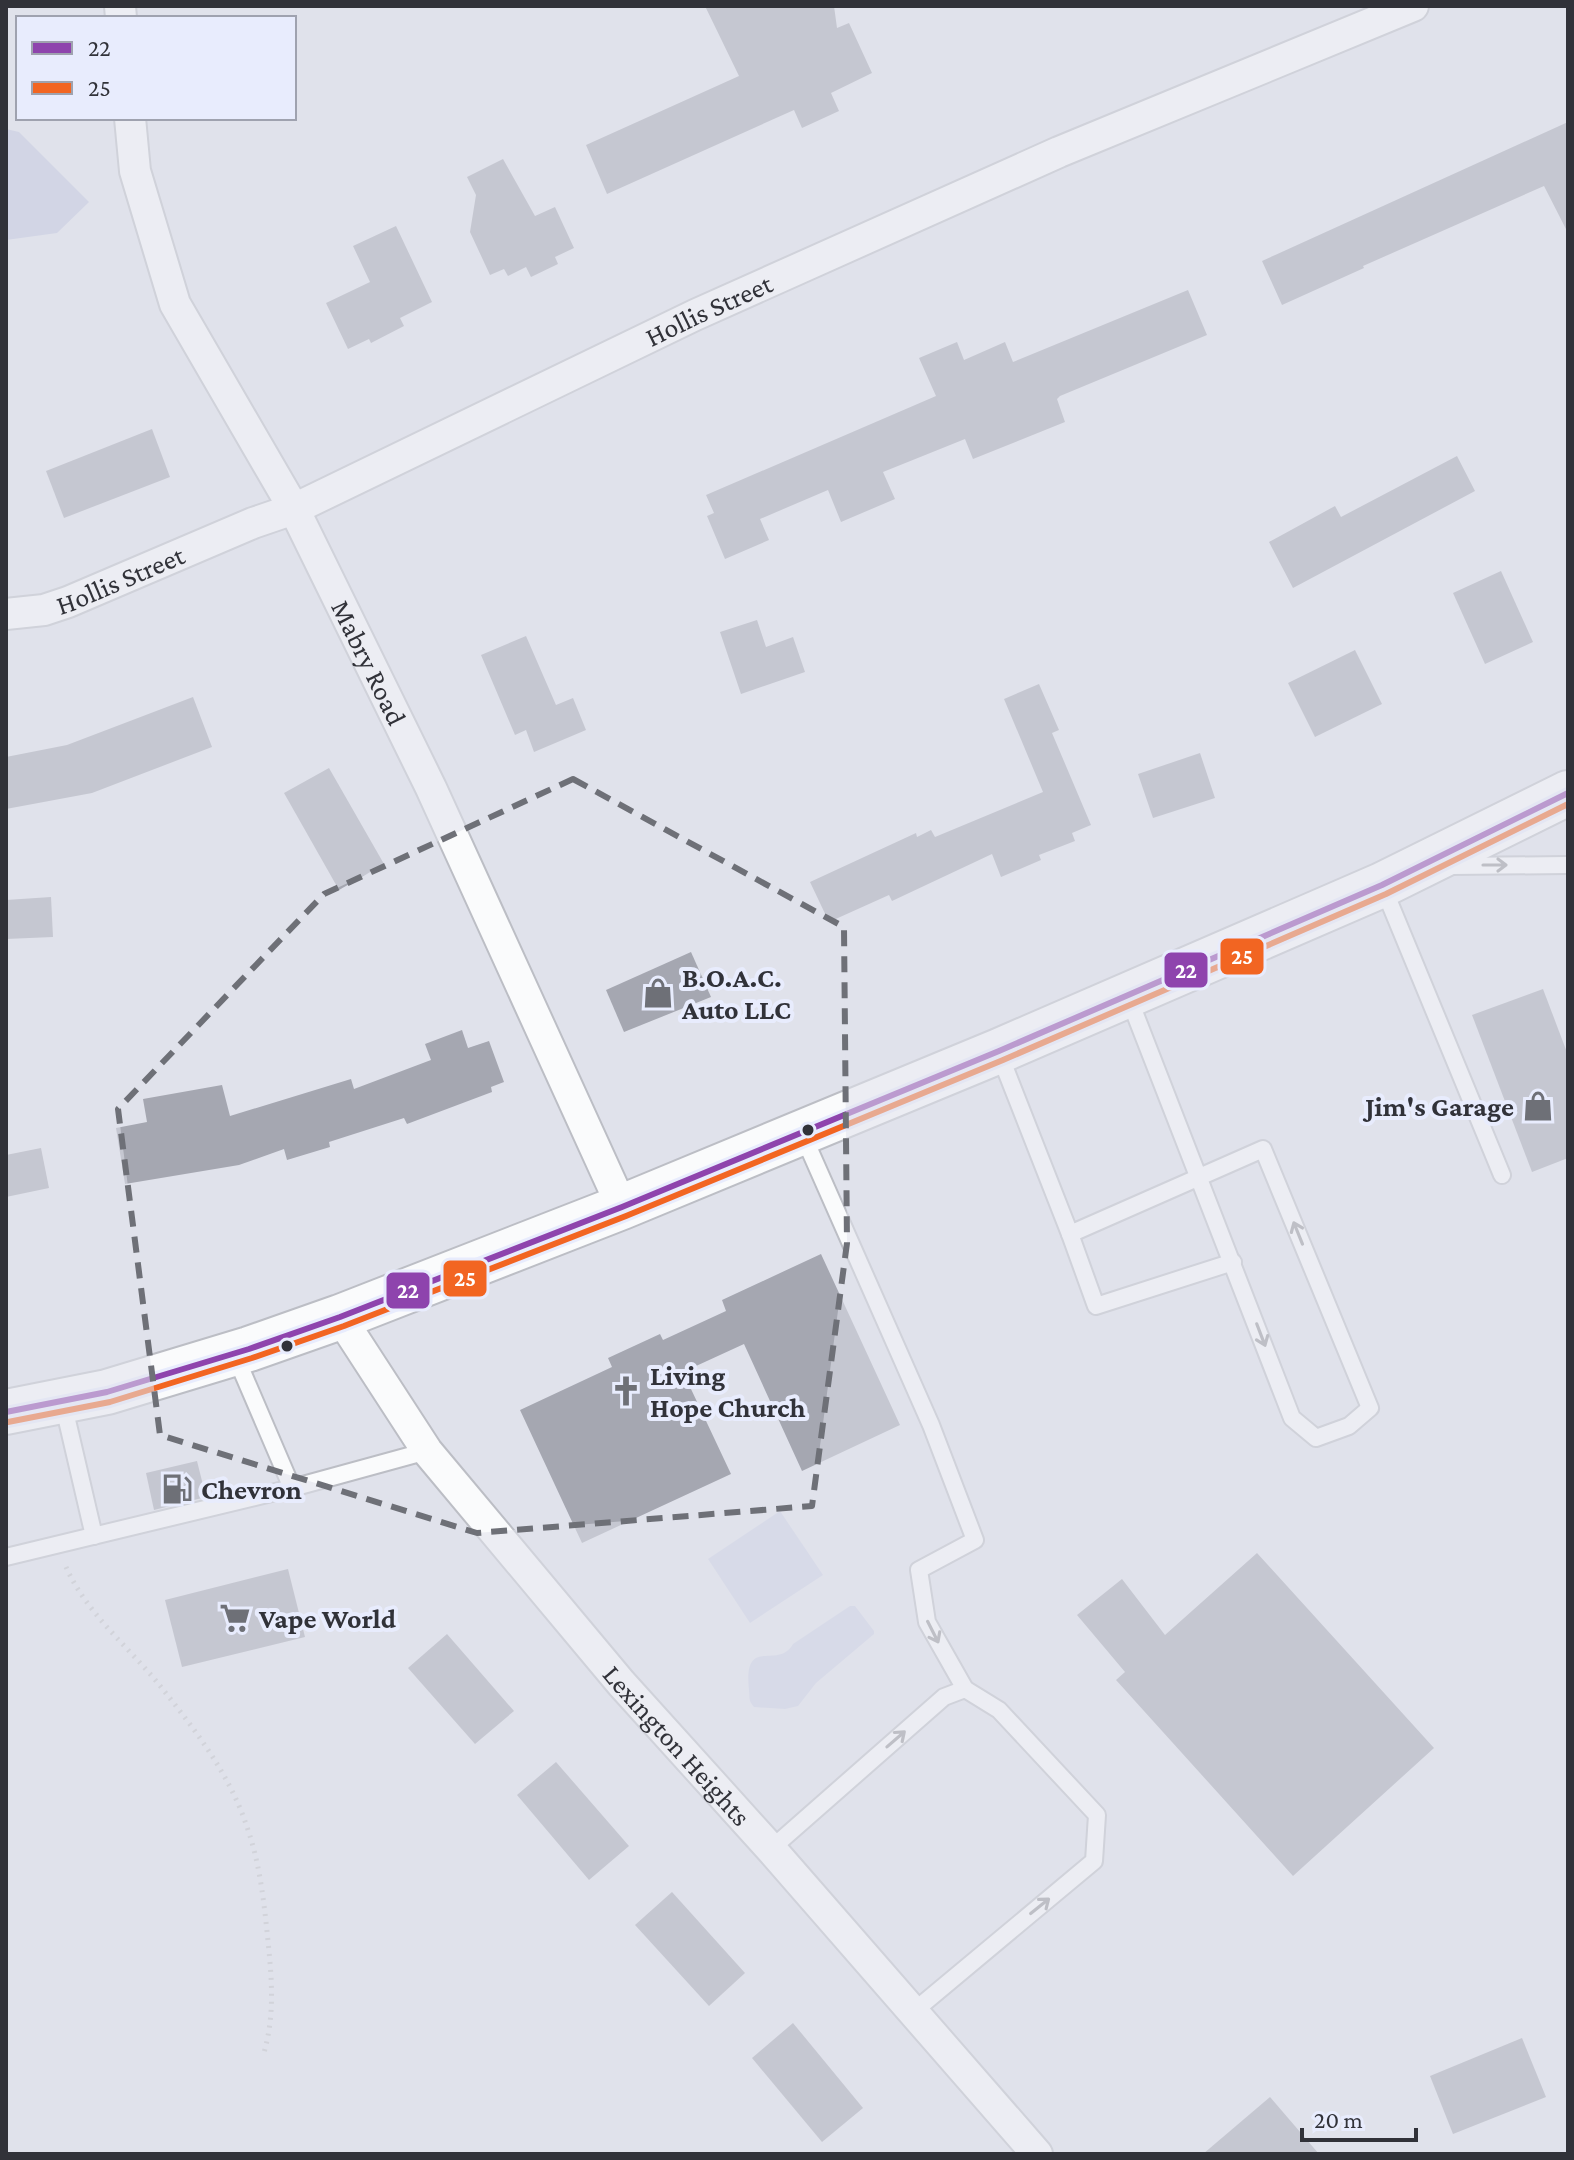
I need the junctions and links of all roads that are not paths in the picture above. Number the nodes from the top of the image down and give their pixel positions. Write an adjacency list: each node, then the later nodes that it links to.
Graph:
1 (1413, 6): 3 (street, Hollis Street)
2 (130, 120): 3 (street, Mabry Road)
3 (294, 509): 4 (street, Hollis Street); 14 (street, Mabry Road)
4 (6, 614)
5 (1568, 793): 7 (highway)
6 (1568, 865): 7 (lane, one-way to 6)
7 (1422, 866): 8 (highway)
8 (1382, 885): 9 (highway); 12 (lane)
9 (1127, 996): 10 (highway); 13 (lane)
10 (999, 1051): 11 (highway); 15 (lane)
11 (801, 1132): 14 (highway); 25 (lane, one-way to 25)
12 (1502, 1175)
13 (1199, 1177): 15 (lane); 16 (lane); 16 (lane, one-way to 13)
14 (622, 1207): 17 (highway)
15 (1070, 1234): 16 (lane)
16 (1233, 1262)
17 (340, 1317): 18 (highway); 21 (street, Lexington Heights)
18 (235, 1353): 19 (highway); 22 (lane)
19 (63, 1402): 20 (highway); 23 (lane)
20 (6, 1412)
21 (427, 1451): 22 (lane); 26 (street, Lexington Heights)
22 (292, 1488): 23 (lane)
23 (94, 1536): 24 (lane)
24 (6, 1557)
25 (965, 1689): 26 (lane, one-way to 25); 27 (lane, one-way to 25)
26 (771, 1849): 27 (street, Lexington Heights)
27 (913, 2012): 28 (street, Lexington Heights)
28 (1037, 2154)

